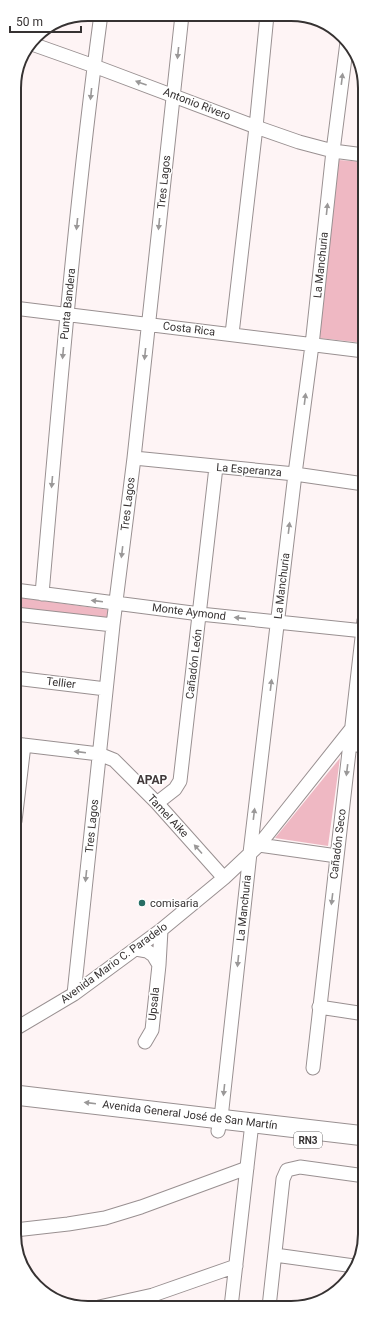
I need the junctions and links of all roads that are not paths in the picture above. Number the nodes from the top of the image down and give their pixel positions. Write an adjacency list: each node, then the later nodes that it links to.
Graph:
1 (100, 21): 6 (street, Punta Bandera)
2 (181, 21): 7 (street, Tres Lagos, one-way to 7)
3 (265, 21): 8 (street)
4 (37, 46): 6 (street, Antonio Rivero)
5 (346, 50): 9 (street, La Manchuria, one-way to 5)
6 (94, 66): 7 (street, Antonio Rivero, one-way to 6); 12 (street, Punta Bandera, one-way to 12)
7 (173, 95): 8 (street, Antonio Rivero); 13 (street, Tres Lagos, one-way to 13)
8 (256, 127): 9 (street, Antonio Rivero); 14 (street)
9 (333, 151): 10 (street, Antonio Rivero); 15 (street, La Manchuria, one-way to 9)
10 (358, 154)
11 (21, 309): 12 (street, Costa Rica)
12 (67, 314): 13 (street, Costa Rica); 22 (street, Punta Bandera, one-way to 22)
13 (148, 324): 14 (street, Costa Rica); 17 (street, Tres Lagos, one-way to 17)
14 (232, 334): 15 (street, Costa Rica)
15 (312, 345): 16 (street, Costa Rica); 19 (street, La Manchuria, one-way to 15)
16 (358, 349)
17 (134, 458): 18 (street, La Esperanza); 23 (street, Tres Lagos, one-way to 23)
18 (216, 467): 19 (street, La Esperanza); 24 (street, Cañadón León)
19 (295, 474): 20 (street, La Esperanza); 26 (street, La Manchuria, one-way to 19)
20 (358, 483)
21 (21, 591): 22 (street, Monte Aymond)
22 (42, 594): 23 (street, Monte Aymond, one-way to 22)
23 (116, 603): 24 (street, Monte Aymond); 27 (street, Tres Lagos)
24 (200, 614): 26 (street, Monte Aymond, one-way to 24); 38 (street, Cañadón León)
25 (21, 615): 27 (street)
26 (278, 622): 28 (street, Monte Aymond); 39 (street, La Manchuria, one-way to 26)
27 (113, 625): 31 (street, Tres Lagos)
28 (358, 627)
29 (358, 678): 33 (street, Cañadón Seco)
30 (21, 679): 31 (street, Tellier)
31 (106, 689): 37 (street, Tres Lagos)
32 (358, 718): 33 (street, Avenida Mario C. Paradelo)
33 (352, 728): 34 (street, Cañadón Seco); 39 (street, Avenida Mario C. Paradelo)
34 (350, 744): 36 (street); 40 (street, Cañadón Seco, one-way to 40)
35 (21, 745): 37 (street, Tamel Aike, one-way to 35)
36 (358, 745)
37 (99, 754): 38 (street, Tamel Aike); 45 (street, Tres Lagos, one-way to 45)
38 (157, 804): 41 (street, Tamel Aike, one-way to 38)
39 (254, 849): 40 (street); 41 (street, Avenida Mario C. Paradelo); 53 (street, La Manchuria, one-way to 53)
40 (337, 856): 46 (street, Cañadón Seco, one-way to 46)
41 (224, 878): 42 (street, Avenida Mario C. Paradelo)
42 (161, 930): 43 (street, Avenida Mario C. Paradelo); 44 (street, Upsala)
43 (136, 949): 44 (street); 45 (street, Avenida Mario C. Paradelo)
44 (159, 965): 49 (street, Upsala)
45 (74, 994): 48 (street, Avenida Mario C. Paradelo)
46 (320, 1007): 47 (street); 50 (street, Cañadón Seco)
47 (358, 1013)
48 (21, 1025)
49 (145, 1042)
50 (313, 1068)
51 (21, 1096): 53 (highway, Avenida General José de San Martín, one-way to 51)
52 (21, 1108): 53 (highway, Avenida General José de San Martín)
53 (219, 1124): 54 (highway, Avenida General José de San Martín)
54 (251, 1129): 55 (highway, Avenida General José de San Martín); 56 (highway, Avenida General José de San Martín / RN3); 57 (street)
55 (358, 1136)
56 (358, 1146)
57 (246, 1168): 59 (street); 62 (street)
58 (358, 1175): 60 (street)
59 (21, 1229)
60 (275, 1255): 61 (street); 65 (street)
61 (350, 1265)
62 (236, 1266): 63 (street); 64 (street)
63 (123, 1301)
64 (232, 1301)
65 (269, 1301)

